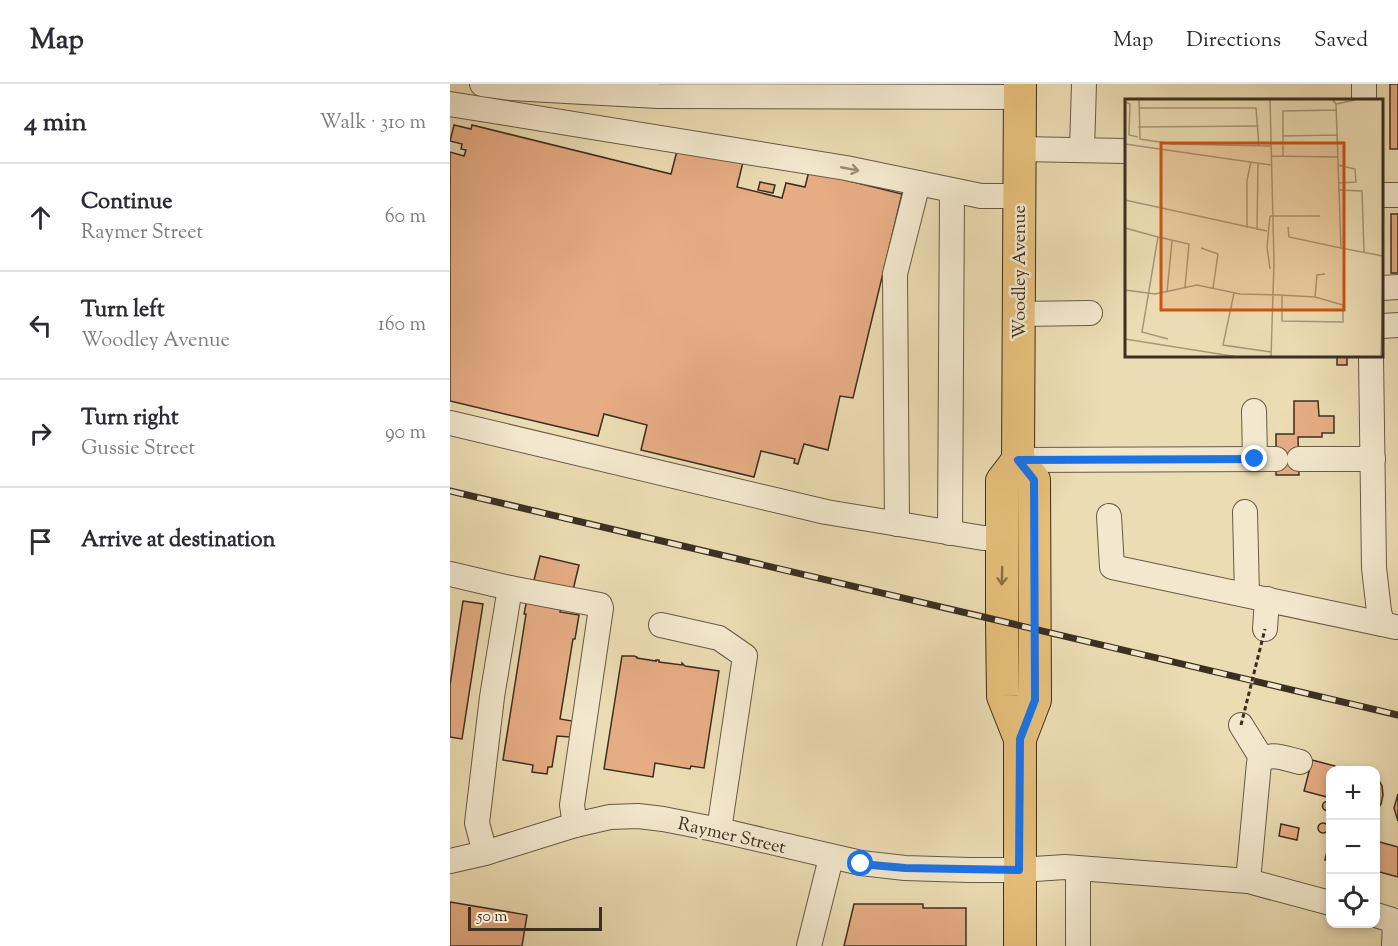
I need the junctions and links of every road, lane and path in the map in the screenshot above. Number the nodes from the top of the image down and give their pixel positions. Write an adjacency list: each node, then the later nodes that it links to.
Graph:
1 (482, 84): 3 (street)
2 (1084, 84): 7 (street)
3 (958, 91): 4 (street)
4 (1020, 91): 6 (main road, Woodley Avenue)
5 (450, 104): 9 (street, one-way to 9)
6 (1019, 149): 7 (street); 11 (main road, Woodley Avenue)
7 (1082, 150): 8 (street)
8 (1125, 151)
9 (918, 183): 10 (street); 24 (street)
10 (952, 191): 11 (street); 25 (street)
11 (1020, 196): 15 (main road, Woodley Avenue)
12 (1398, 287): 13 (street)
13 (1383, 288)
14 (1090, 313): 15 (street)
15 (1019, 314): 21 (main road, Woodley Avenue)
16 (1371, 357): 20 (street)
17 (1254, 411): 19 (street)
18 (450, 423): 24 (street)
19 (1276, 459): 20 (street); 21 (street)
20 (1373, 459): 31 (street)
21 (1018, 460): 26 (main road); 34 (main road)
22 (1245, 512): 29 (street)
23 (1109, 516): 29 (street)
24 (897, 524): 25 (street)
25 (950, 533): 26 (street)
26 (1003, 538): 34 (main road, one-way to 34)
27 (450, 574): 28 (street)
28 (510, 588): 37 (street); 39 (street)
29 (1257, 597): 31 (street); 32 (street)
30 (661, 625): 38 (street)
31 (1390, 625)
32 (1265, 629): 33 (path, bridge)
33 (1241, 725): 35 (street)
34 (1020, 739): 43 (main road)
35 (1262, 759): 36 (street); 44 (street)
36 (1300, 762)
37 (574, 825): 38 (street, Raymer Street); 39 (street, Raymer Street)
38 (719, 830): 40 (street, Raymer Street)
39 (485, 853): 41 (street, Raymer Street)
40 (831, 858): 43 (street, Raymer Street); 47 (street)
41 (450, 861)
42 (1078, 868): 43 (street, Raymer Street); 44 (street, Raymer Street); 49 (street)
43 (1019, 870): 48 (main road)
44 (1248, 881): 45 (street, Raymer Street)
45 (1326, 902)
46 (1380, 916): 50 (street)
47 (809, 946)
48 (1020, 946)
49 (1078, 946)
50 (1394, 946)

